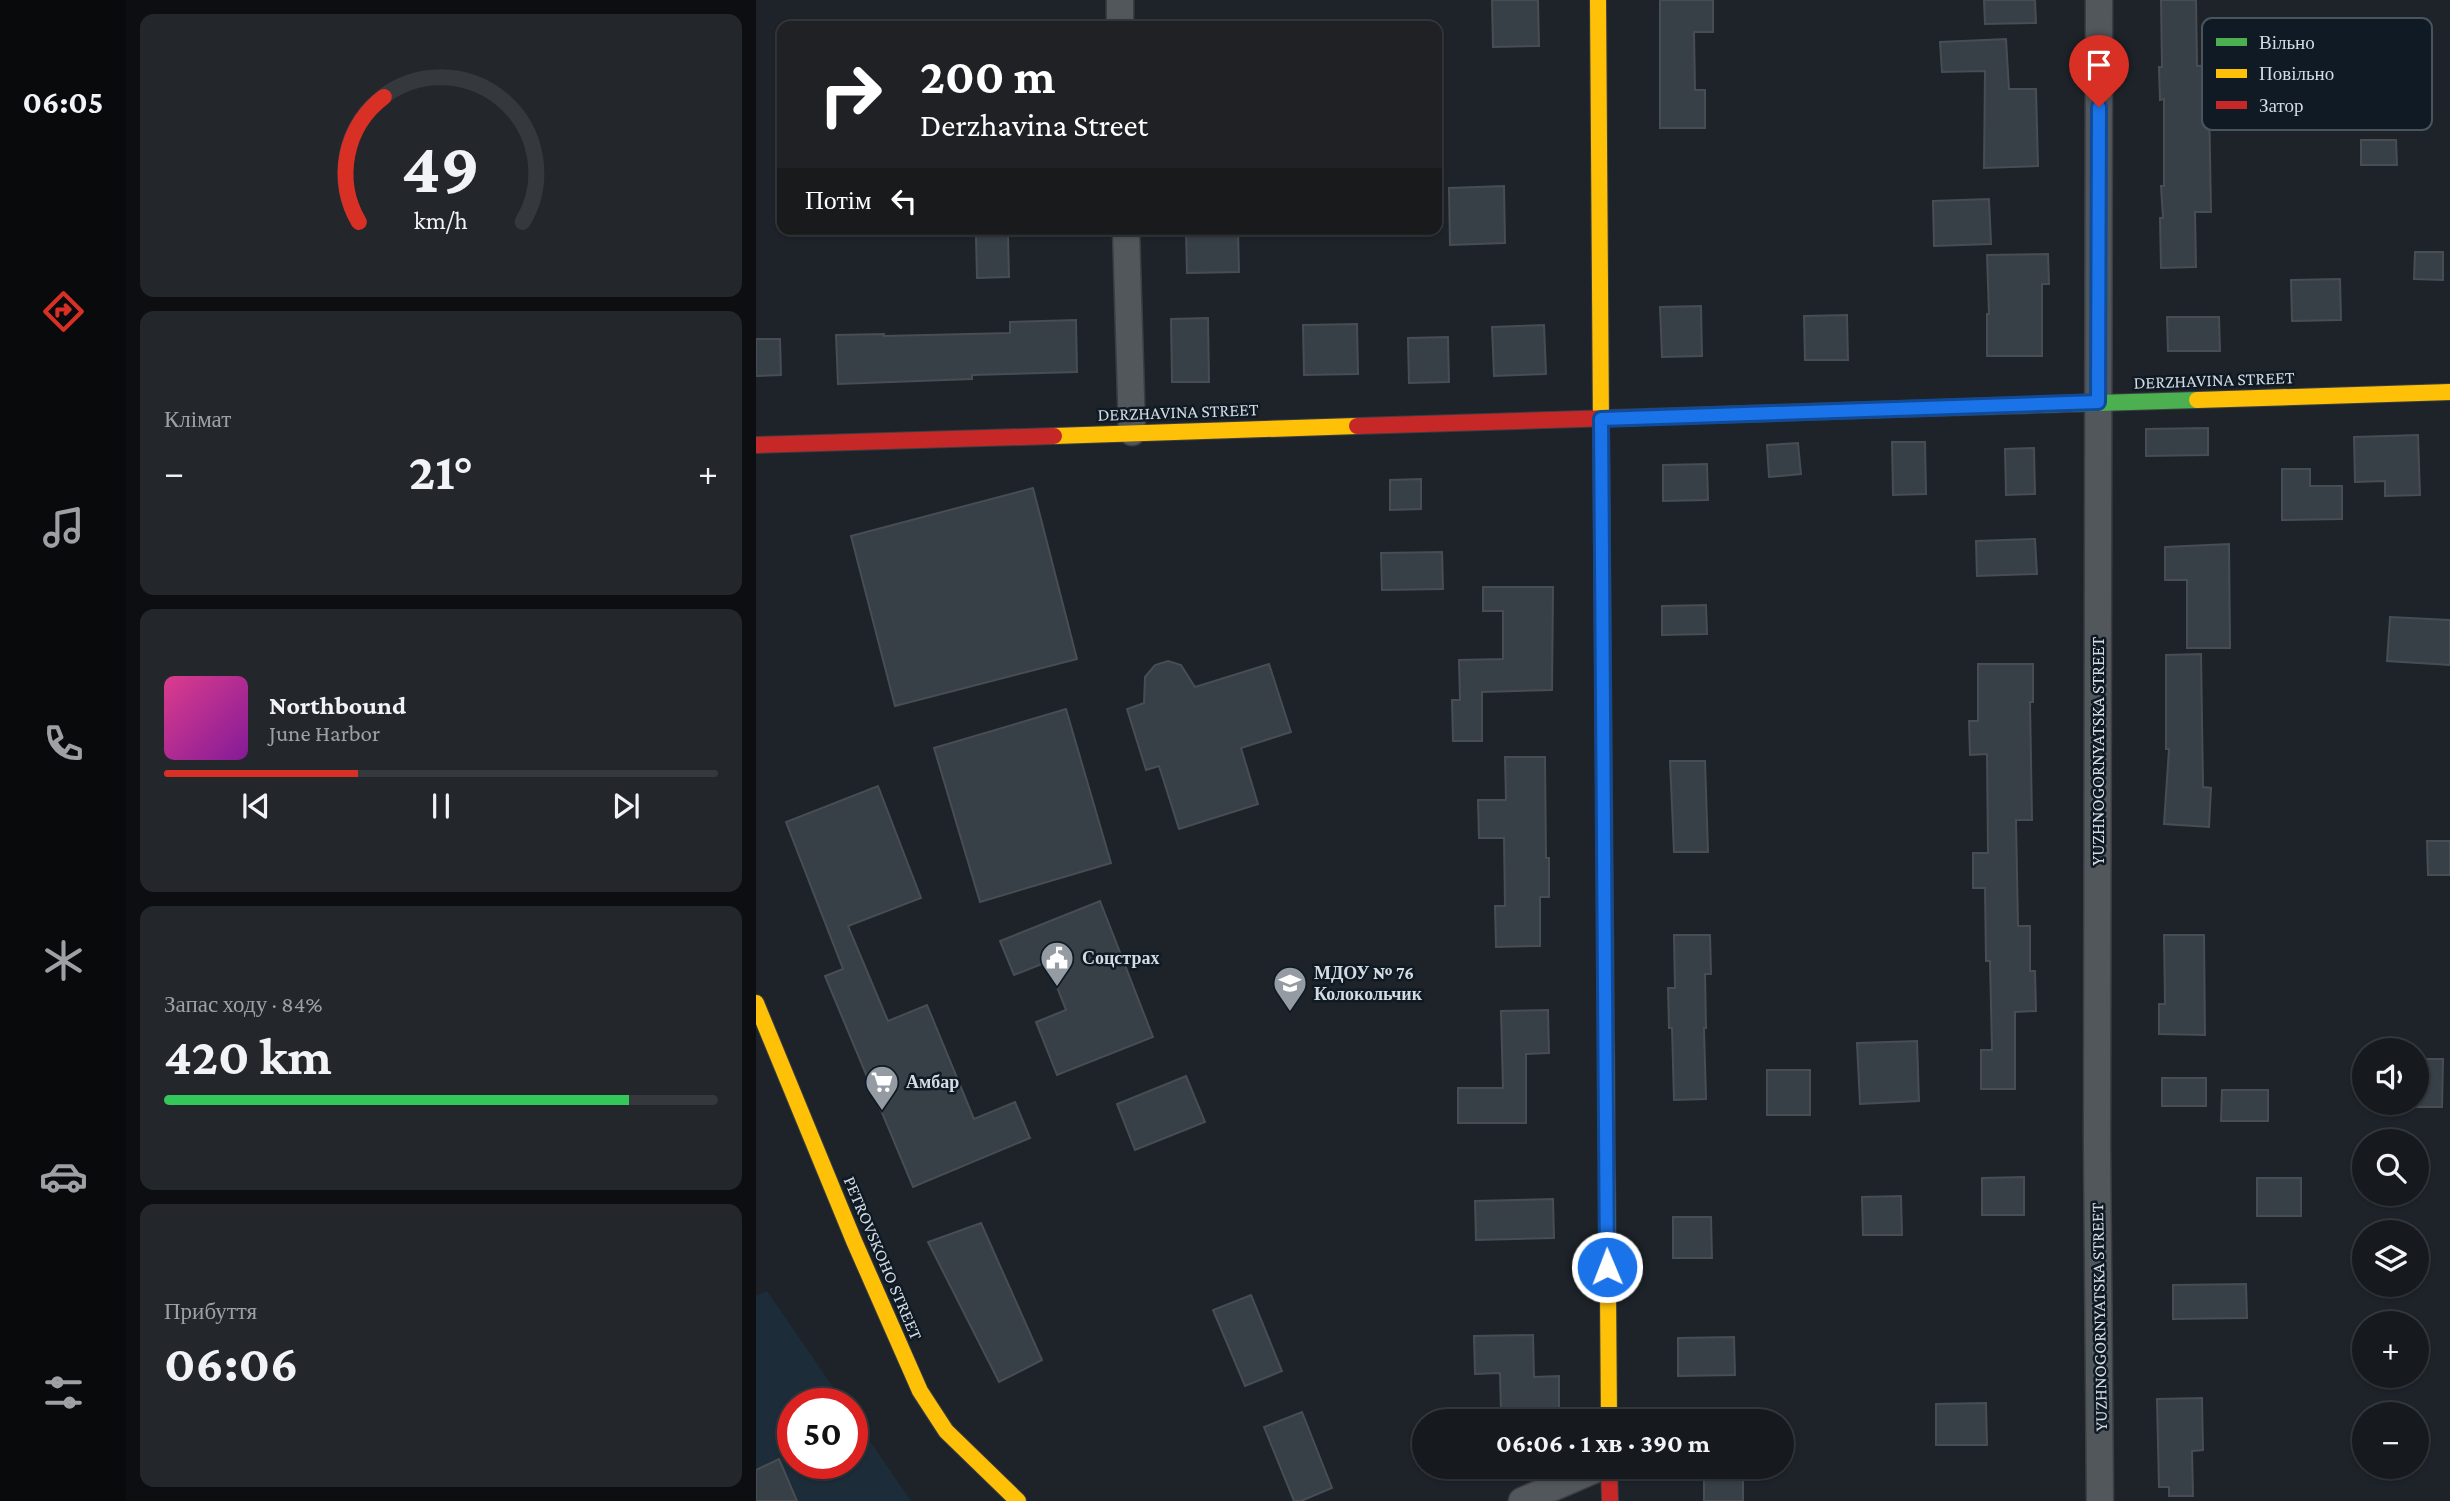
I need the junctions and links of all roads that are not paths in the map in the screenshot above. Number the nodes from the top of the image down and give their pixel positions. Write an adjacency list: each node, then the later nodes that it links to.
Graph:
1 (1120, 0): 4 (street)
2 (1598, 0): 8 (main road)
3 (2099, 0): 7 (street, YUZHNOGORNYATSKA STREET)
4 (1120, 21)
5 (1126, 235): 9 (street)
6 (2450, 392): 7 (main road, DERZHAVINA STREET)
7 (2098, 402): 8 (main road, DERZHAVINA STREET); 18 (street, YUZHNOGORNYATSKA STREET)
8 (1601, 419): 9 (main road, DERZHAVINA STREET); 12 (main road)
9 (1132, 432): 10 (main road, DERZHAVINA STREET)
10 (756, 445)
11 (756, 1003): 15 (main road, PETROVSKOHO STREET)
12 (1609, 1409)
13 (1572, 1479): 16 (street)
14 (1609, 1479): 17 (main road)
15 (1018, 1501)
16 (1522, 1501)
17 (1609, 1501)
18 (2100, 1501)

